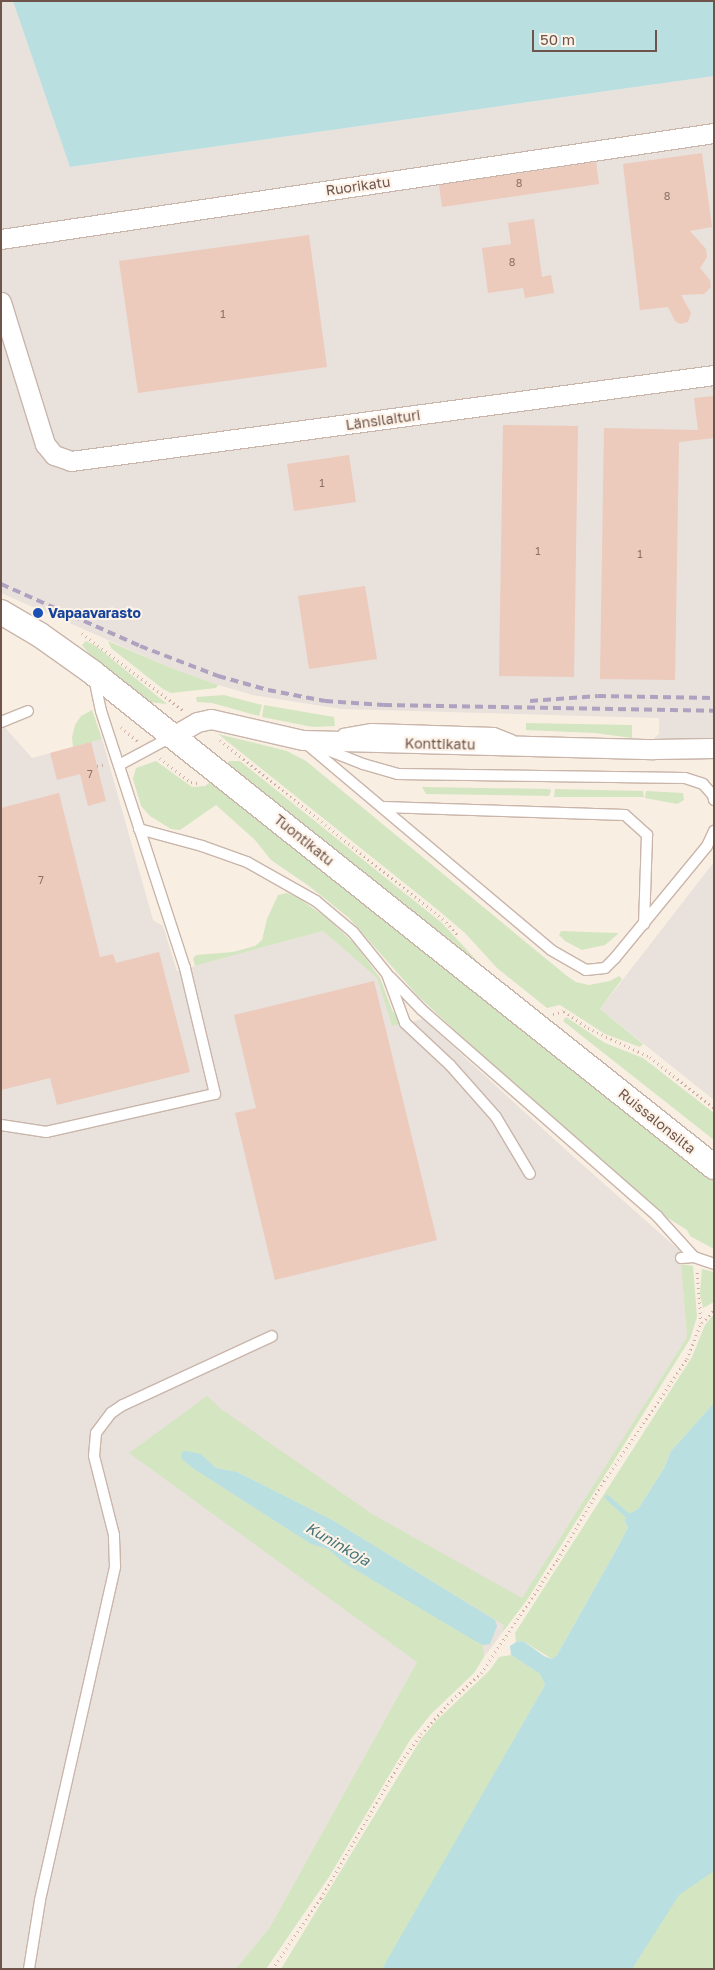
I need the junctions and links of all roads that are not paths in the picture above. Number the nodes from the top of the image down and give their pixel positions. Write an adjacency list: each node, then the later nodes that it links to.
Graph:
1 (714, 133): 2 (street, Ruorikatu)
2 (1, 239)
3 (1, 302): 4 (street, Länsilaituri)
4 (714, 375)
5 (1, 612): 6 (street, Tuontikatu)
6 (92, 672): 9 (street, Tuontikatu); 12 (lane)
7 (28, 711): 8 (lane)
8 (1, 722)
9 (172, 736): 10 (street, Konttikatu); 12 (lane); 19 (street, Tuontikatu)
10 (303, 740): 11 (street, Konttikatu); 13 (lane); 14 (lane)
11 (714, 748)
12 (118, 765): 15 (lane)
13 (714, 800)
14 (383, 807): 17 (lane); 17 (lane)
15 (139, 828): 18 (lane); 20 (lane)
16 (714, 832): 17 (lane)
17 (644, 924)
18 (388, 974): 22 (lane); 23 (lane)
19 (600, 1076): 21 (street, Ruissalonsilta)
20 (1, 1125)
21 (714, 1167)
22 (530, 1174)
23 (694, 1257): 24 (lane); 25 (lane)
24 (681, 1258)
25 (714, 1264)
26 (272, 1336): 27 (lane)
27 (29, 1969)

